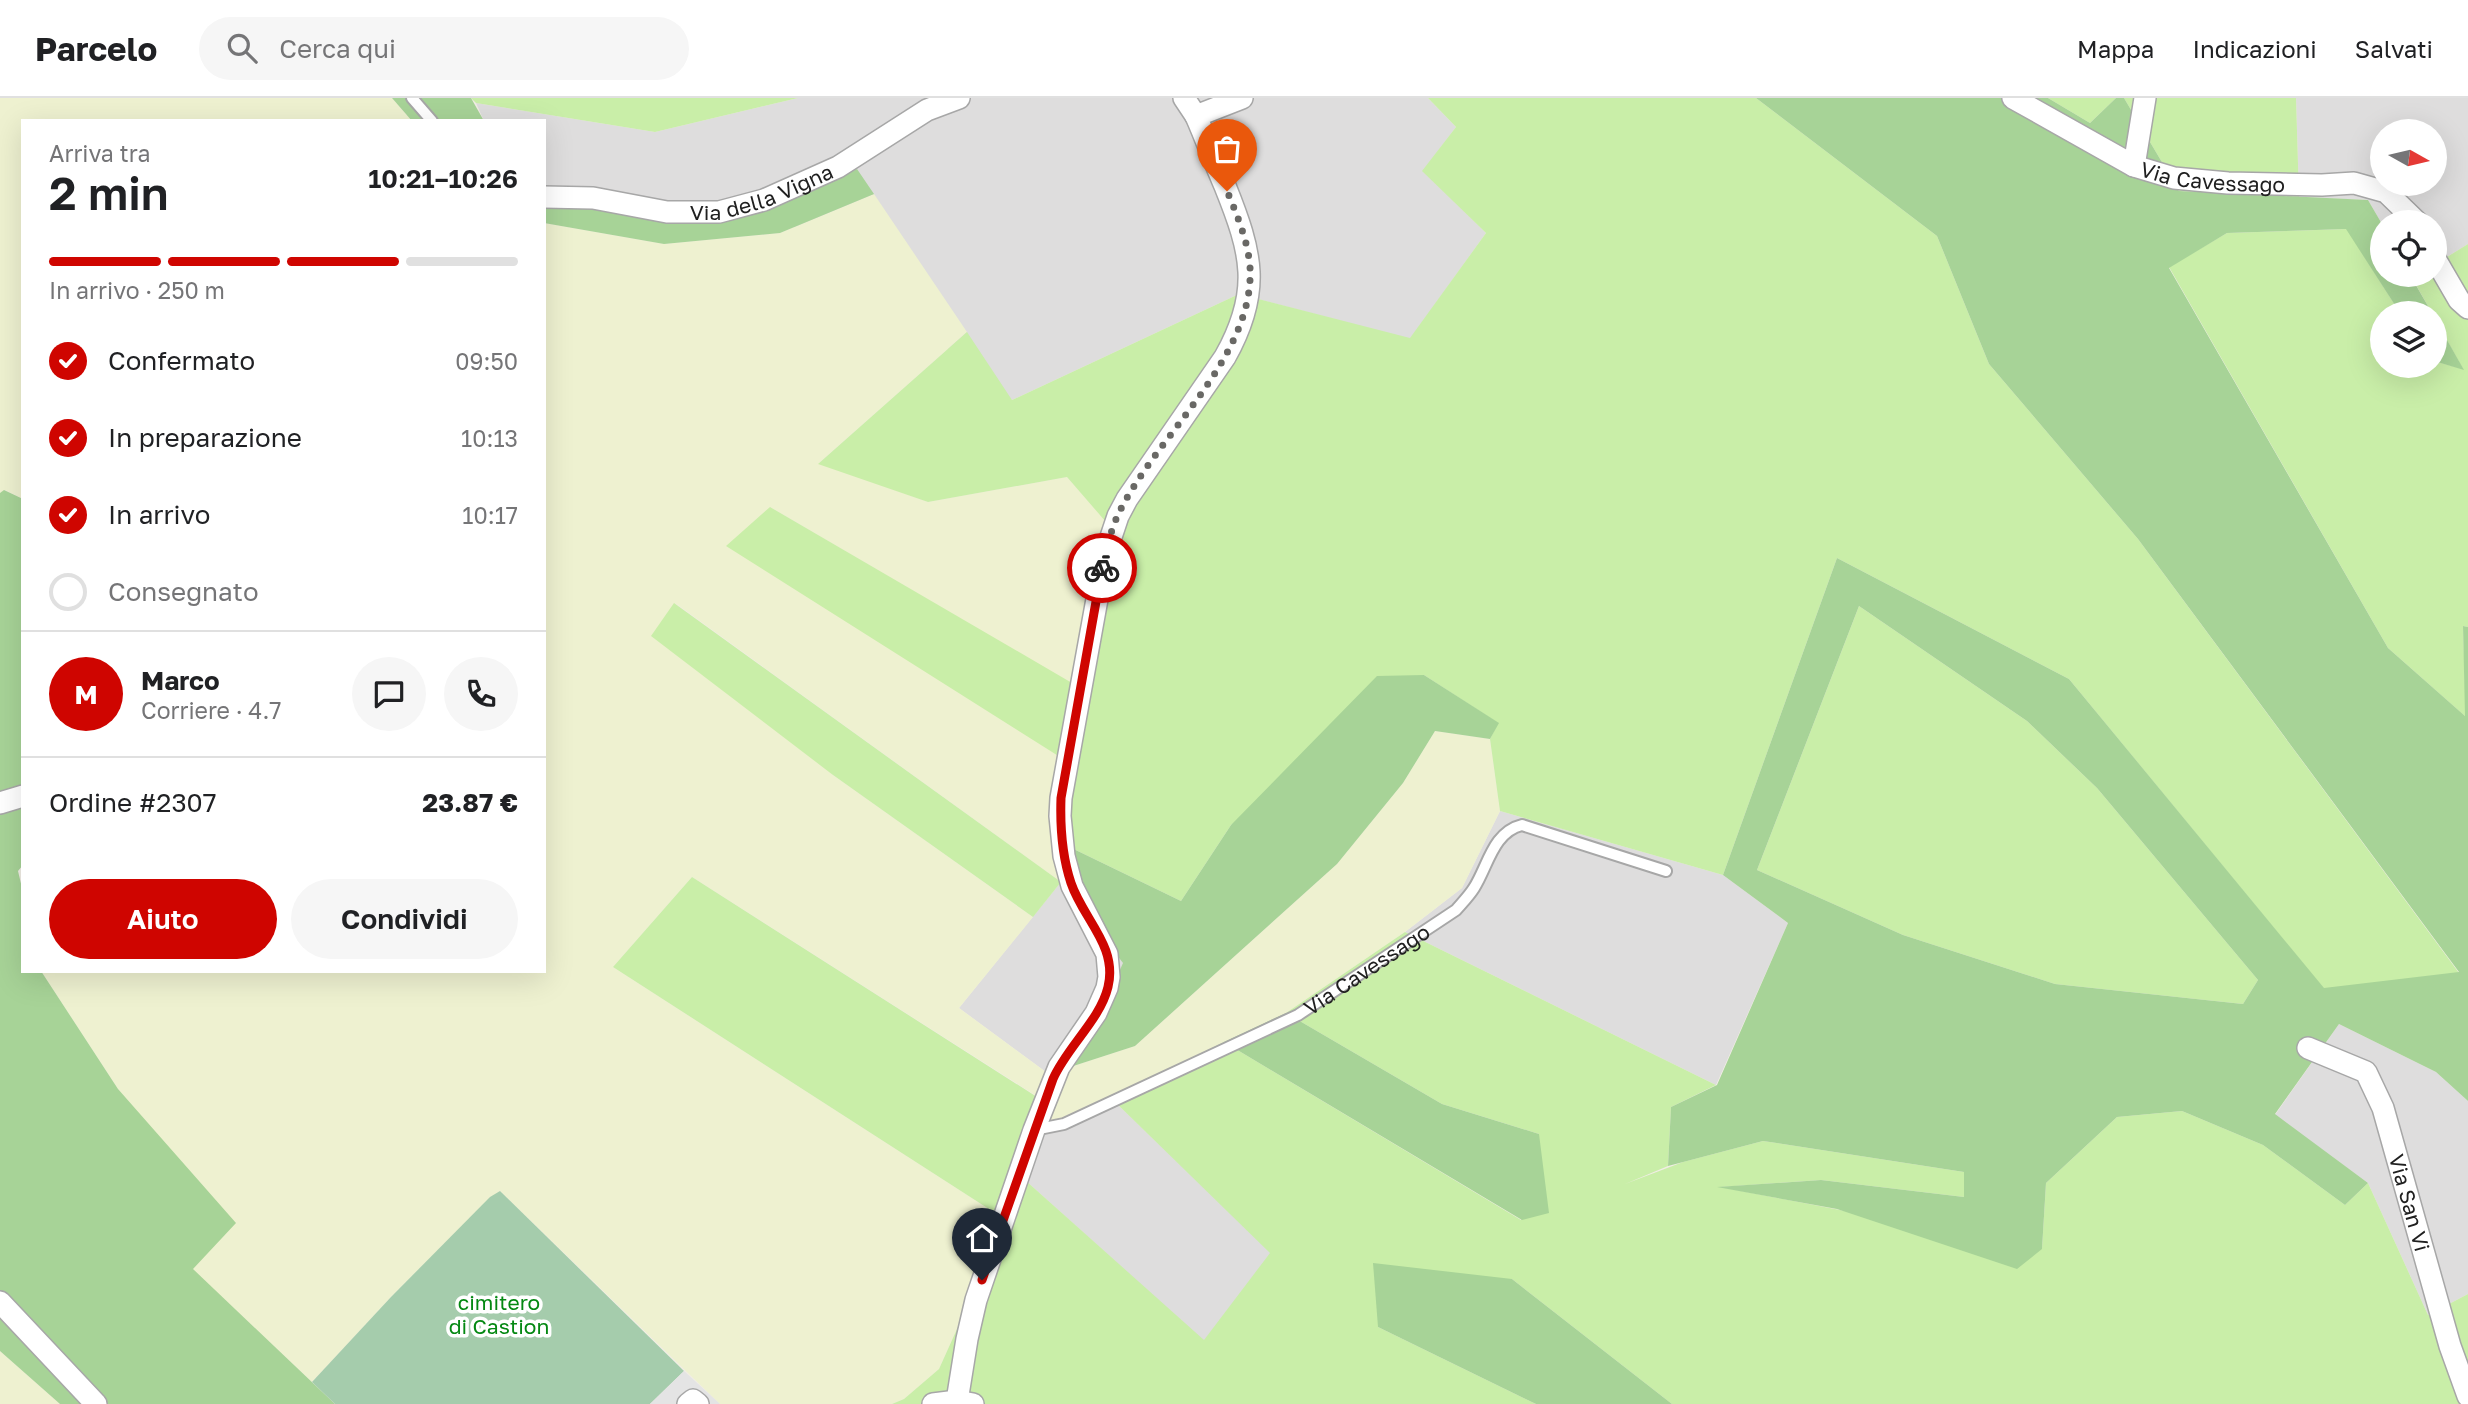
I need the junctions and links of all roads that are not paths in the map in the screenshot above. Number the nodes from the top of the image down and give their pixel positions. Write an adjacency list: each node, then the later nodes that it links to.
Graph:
1 (412, 98): 7 (lane)
2 (959, 98): 9 (street, Via della Vigna)
3 (1242, 98): 6 (street)
4 (2013, 98): 8 (street, Via Cavessago)
5 (2145, 98): 8 (street)
6 (1190, 107): 17 (street)
7 (430, 119)
8 (2134, 166): 10 (street, Via Cavessago)
9 (546, 197)
10 (2405, 210)
11 (2447, 279): 12 (street)
12 (2468, 308)
13 (21, 797): 14 (street)
14 (0, 803)
15 (1665, 871): 17 (lane, Via Cavessago)
16 (2308, 1048): 19 (street, Via San Vi)
17 (1034, 1130): 20 (street)
18 (0, 1302): 21 (street)
19 (2468, 1396)
20 (965, 1402): 24 (street)
21 (96, 1404)
22 (688, 1404): 23 (street)
23 (698, 1404)
24 (933, 1404)

